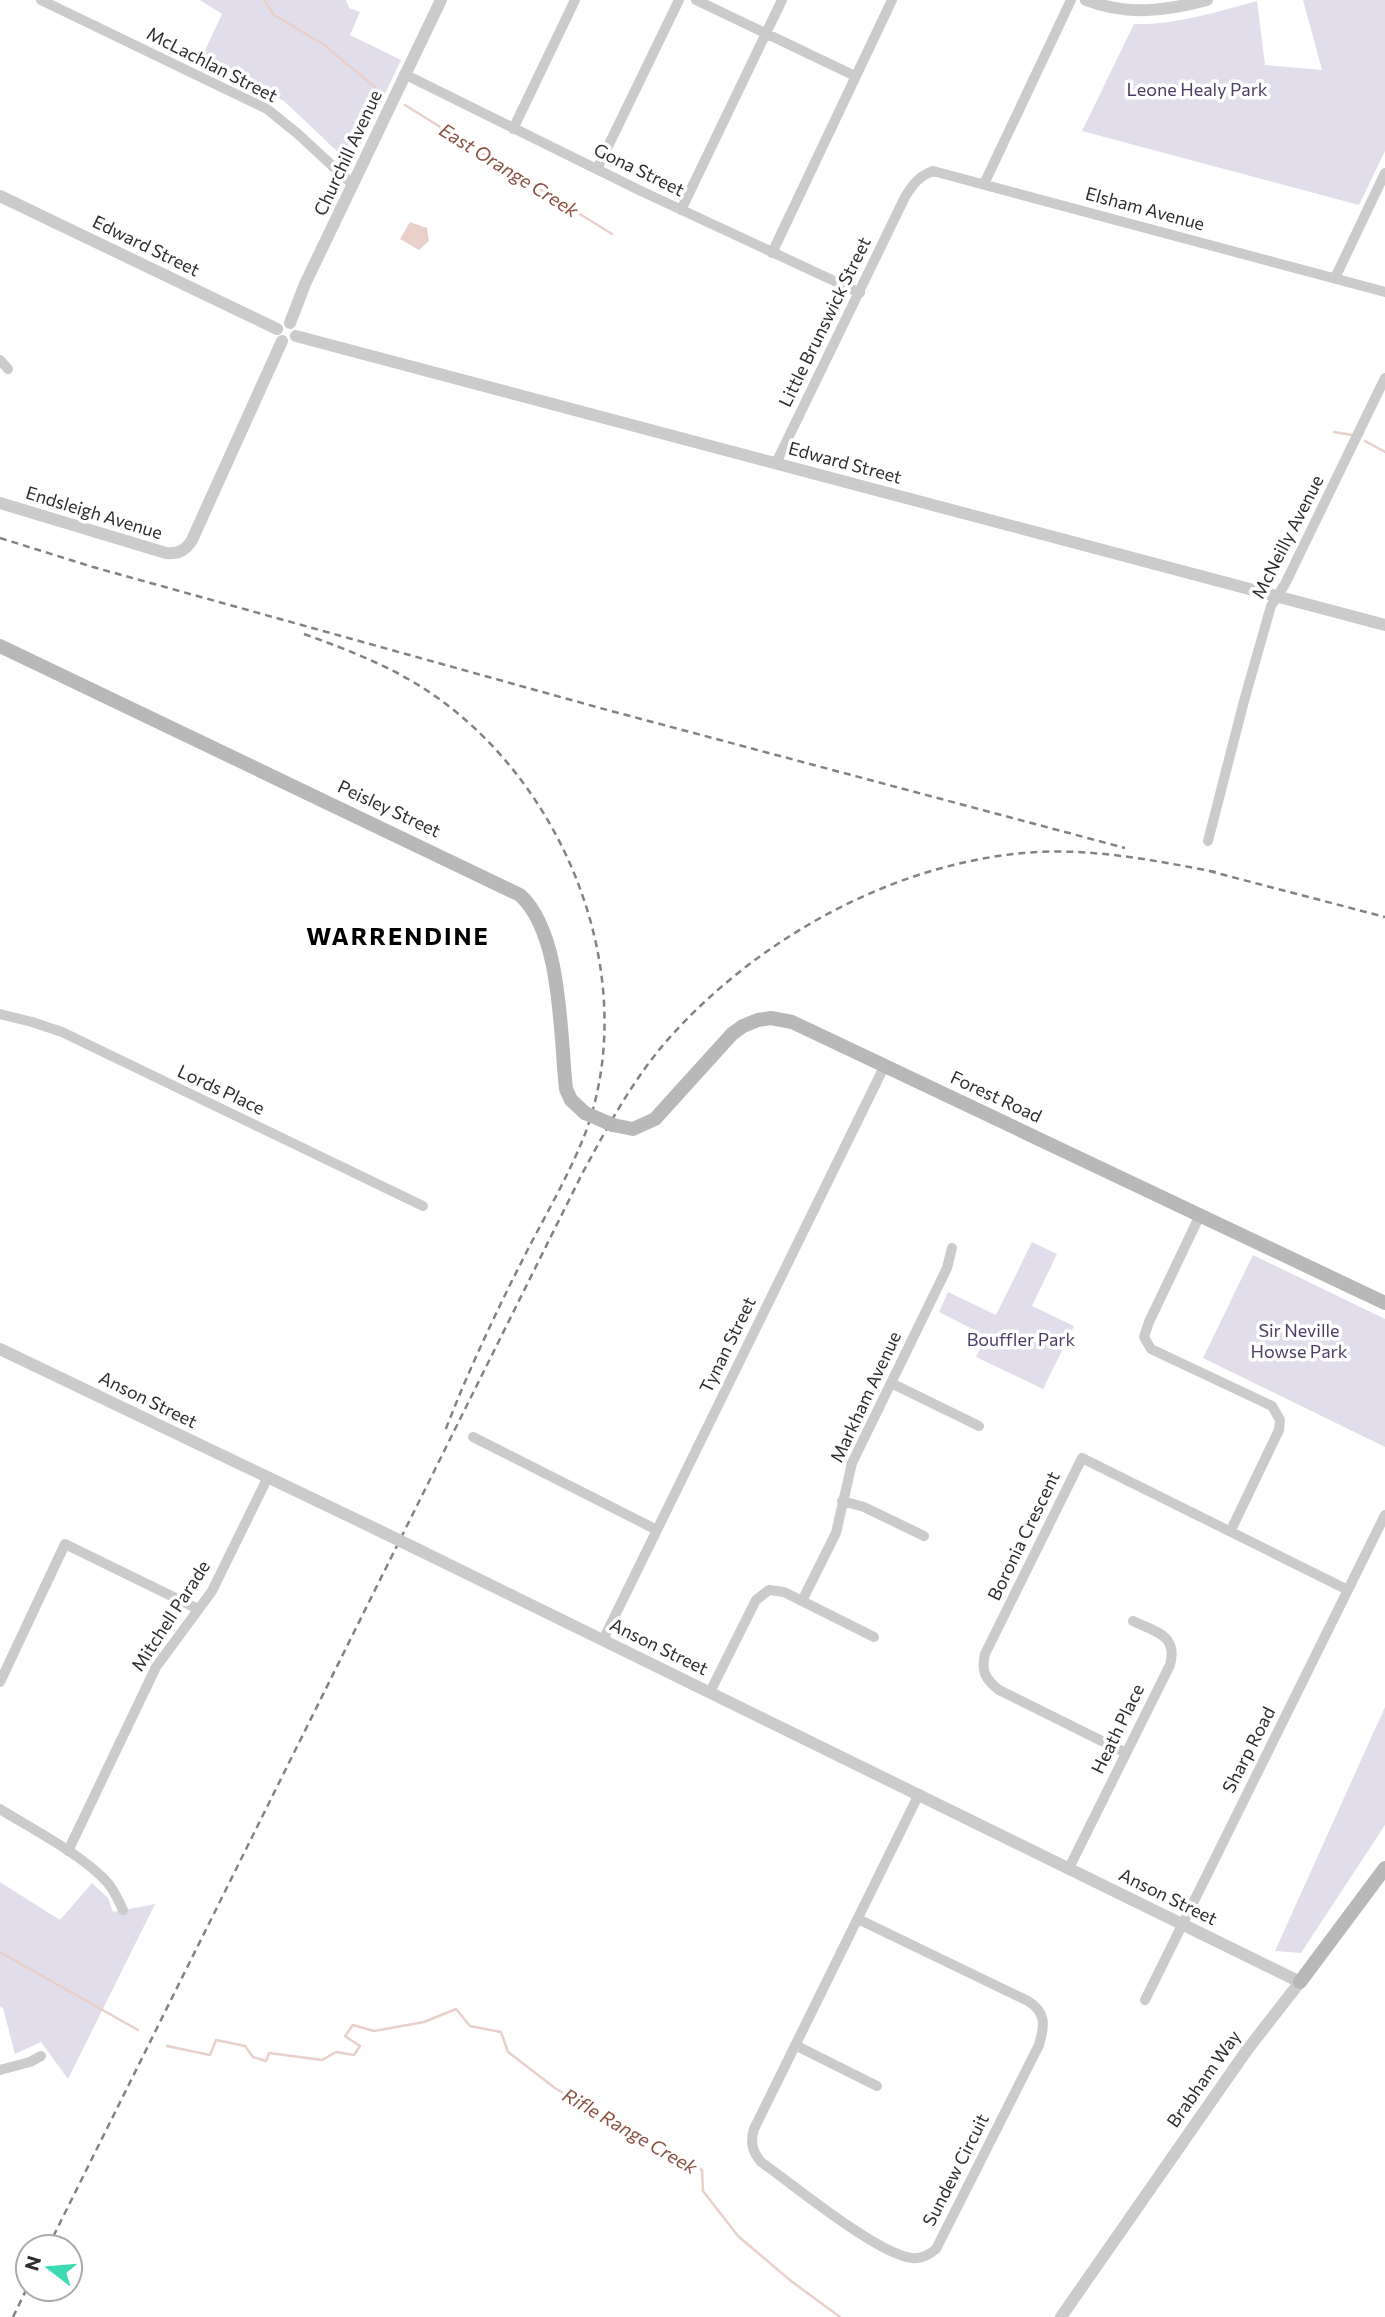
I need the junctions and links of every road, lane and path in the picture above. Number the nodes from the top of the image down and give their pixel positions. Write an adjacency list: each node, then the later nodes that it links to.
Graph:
1 (41, 0): 17 (street, McLachlan Street)
2 (441, 0): 12 (street, Churchill Avenue)
3 (575, 0): 14 (street)
4 (679, 0): 15 (street)
5 (696, 0): 11 (street)
6 (782, 0): 11 (street)
7 (892, 0): 13 (street)
8 (1071, 0): 18 (street)
9 (1086, 0): 10 (street)
10 (1200, 1)
11 (766, 34): 13 (street); 21 (street)
12 (404, 74): 14 (street, Gona Street); 17 (street, Churchill Avenue)
13 (855, 76): 22 (street)
14 (513, 129): 15 (street, Gona Street)
15 (597, 169): 21 (street, Gona Street)
16 (1385, 173): 23 (street)
17 (352, 184): 26 (street, Churchill Avenue)
18 (984, 184): 20 (street, Elsham Avenue); 23 (street, Elsham Avenue)
19 (0, 196): 27 (street, Edward Street)
20 (905, 197): 25 (street, Little Brunswick Street)
21 (681, 210): 22 (street, Gona Street)
22 (772, 253): 25 (street, Gona Street)
23 (1335, 278): 24 (street, Elsham Avenue)
24 (1385, 292)
25 (860, 293): 32 (street, Little Brunswick Street)
26 (290, 323): 27 (street); 28 (street)
27 (280, 335): 28 (street); 33 (street, Endsleigh Avenue)
28 (296, 336): 32 (street, Edward Street)
29 (0, 360): 30 (street)
30 (8, 369)
31 (1385, 378): 34 (street, McNeilly Avenue)
32 (776, 463): 34 (street, Edward Street)
33 (0, 503)
34 (1277, 596): 35 (street, Edward Street); 37 (street, McNeilly Avenue)
35 (1385, 625)
36 (0, 646): 40 (main road, Peisley Street, bridge)
37 (1208, 841)
38 (0, 1014): 41 (street, Lords Place)
39 (885, 1065): 40 (main road, Forest Road); 42 (main road, Forest Road); 52 (street, Tynan Street)
40 (614, 1125)
41 (423, 1206)
42 (1200, 1215): 44 (main road, Forest Road); 53 (street)
43 (952, 1248): 46 (street, Markham Avenue)
44 (1384, 1299)
45 (0, 1349): 49 (street, Anson Street)
46 (891, 1383): 47 (street); 50 (street, Markham Avenue)
47 (979, 1426)
48 (473, 1437): 52 (street)
49 (268, 1477): 57 (street, Mitchell Parade); 60 (street, Anson Street, bridge)
50 (842, 1501): 54 (street); 56 (street, Markham Avenue)
51 (1385, 1516): 55 (street, Sharp Road)
52 (657, 1530): 60 (street, Tynan Street)
53 (1231, 1530): 55 (street, Boronia Crescent); 63 (street, Boronia Crescent)
54 (924, 1536)
55 (1348, 1590): 71 (street, Sharp Road)
56 (802, 1601): 59 (street); 62 (street)
57 (198, 1609): 61 (street); 66 (street, Mitchell Parade)
58 (1133, 1621): 63 (street, Heath Place)
59 (874, 1637)
60 (603, 1640): 62 (street, Anson Street)
61 (0, 1682)
62 (710, 1692): 64 (street, Anson Street)
63 (1126, 1753): 67 (street, Heath Place)
64 (919, 1794): 67 (street, Anson Street); 70 (street, Sundew Circuit)
65 (0, 1809): 66 (street)
66 (68, 1851): 69 (street)
67 (1069, 1868): 71 (street, Anson Street)
68 (1385, 1868): 72 (main road, Brabham Way)
69 (122, 1910)
70 (858, 1919): 74 (street, Sundew Circuit); 74 (street, Sundew Circuit)
71 (1181, 1924): 72 (street, Anson Street); 73 (street, Sharp Road)
72 (1300, 1982): 78 (street, Brabham Way)
73 (1144, 2000)
74 (796, 2045): 77 (street)
75 (41, 2056): 76 (street)
76 (0, 2070)
77 (877, 2086)
78 (1061, 2317)

